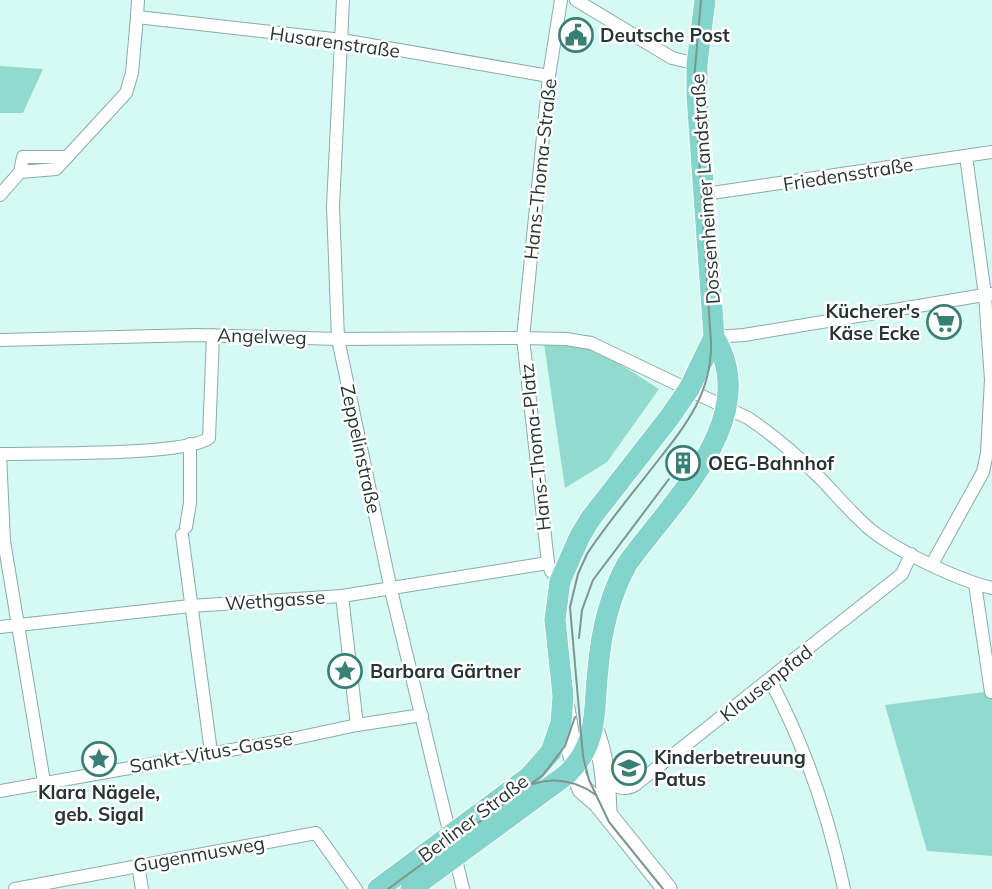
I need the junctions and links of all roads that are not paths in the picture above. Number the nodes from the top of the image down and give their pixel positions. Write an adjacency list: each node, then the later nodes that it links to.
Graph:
1 (138, 0): 6 (street)
2 (343, 0): 7 (street, Zeppelinstraße)
3 (561, 0): 9 (street, Hans-Thoma-Straße)
4 (576, 0): 8 (street)
5 (705, 0): 8 (main road, Dossenheimer Landstraße)
6 (137, 17): 7 (street, Husarenstraße); 13 (street)
7 (342, 40): 9 (street, Husarenstraße); 18 (street, Zeppelinstraße)
8 (697, 64): 12 (main road, Dossenheimer Landstraße)
9 (549, 76): 17 (street, Hans-Thoma-Straße)
10 (992, 152): 11 (street, Friedensstraße)
11 (966, 156): 12 (street, Friedensstraße); 14 (street)
12 (705, 194): 16 (main road, Dossenheimer Landstraße)
13 (0, 195)
14 (988, 295): 16 (street); 26 (street)
15 (213, 335): 18 (street, Angelweg); 19 (street, Angelweg); 22 (street)
16 (714, 337): 20 (main road, Hans-Thoma-Platz); 21 (main road)
17 (523, 338): 18 (street, Angelweg); 20 (street, Hans-Thoma-Platz); 25 (street, Hans-Thoma-Platz)
18 (338, 339): 30 (street, Zeppelinstraße)
19 (0, 340)
20 (689, 389): 21 (street); 27 (main road, Hans-Thoma-Platz)
21 (727, 407): 24 (street); 40 (main road)
22 (190, 444): 23 (street); 32 (street)
23 (0, 454): 33 (street)
24 (911, 554): 26 (street); 35 (street, Klausenpfad)
25 (548, 563): 27 (street); 30 (street, Wethgasse)
26 (932, 564): 28 (street)
27 (561, 581): 37 (main road, Hans-Thoma-Platz)
28 (975, 584): 29 (street); 36 (street)
29 (992, 588)
30 (391, 590): 31 (street, Wethgasse); 38 (street, Zeppelinstraße)
31 (342, 596): 32 (street, Wethgasse); 39 (street)
32 (190, 606): 33 (street, Wethgasse); 41 (street)
33 (19, 625): 34 (street, Wethgasse); 43 (street)
34 (0, 627)
35 (770, 680): 44 (street, Klausenpfad); 59 (street)
36 (991, 692)
37 (563, 696): 42 (main road); 49 (main road, Berliner Straße)
38 (422, 715): 39 (street, Sankt-Vitus-Gasse); 49 (street, Zeppelinstraße)
39 (357, 725): 41 (street, Sankt-Vitus-Gasse)
40 (594, 730): 42 (main road, Berliner Straße); 44 (main road)
41 (211, 752): 43 (street, Sankt-Vitus-Gasse)
42 (575, 767): 45 (main road, Berliner Straße); 46 (main road)
43 (44, 782): 47 (street, Sankt-Vitus-Gasse)
44 (607, 782): 48 (main road)
45 (552, 785): 46 (main road); 50 (main road, Berliner Straße)
46 (582, 789): 48 (main road)
47 (0, 791)
48 (607, 813): 58 (main road)
49 (451, 835): 50 (street, Zeppelinstraße); 55 (main road, Berliner Straße)
50 (456, 858): 56 (main road, Berliner Straße); 57 (street, Zeppelinstraße)
51 (138, 865): 52 (street, Gugenmusweg); 53 (street); 54 (street, Gugenmusweg)
52 (15, 889)
53 (142, 889)
54 (356, 889)
55 (378, 889)
56 (411, 889)
57 (463, 889)
58 (667, 889)
59 (844, 889)

